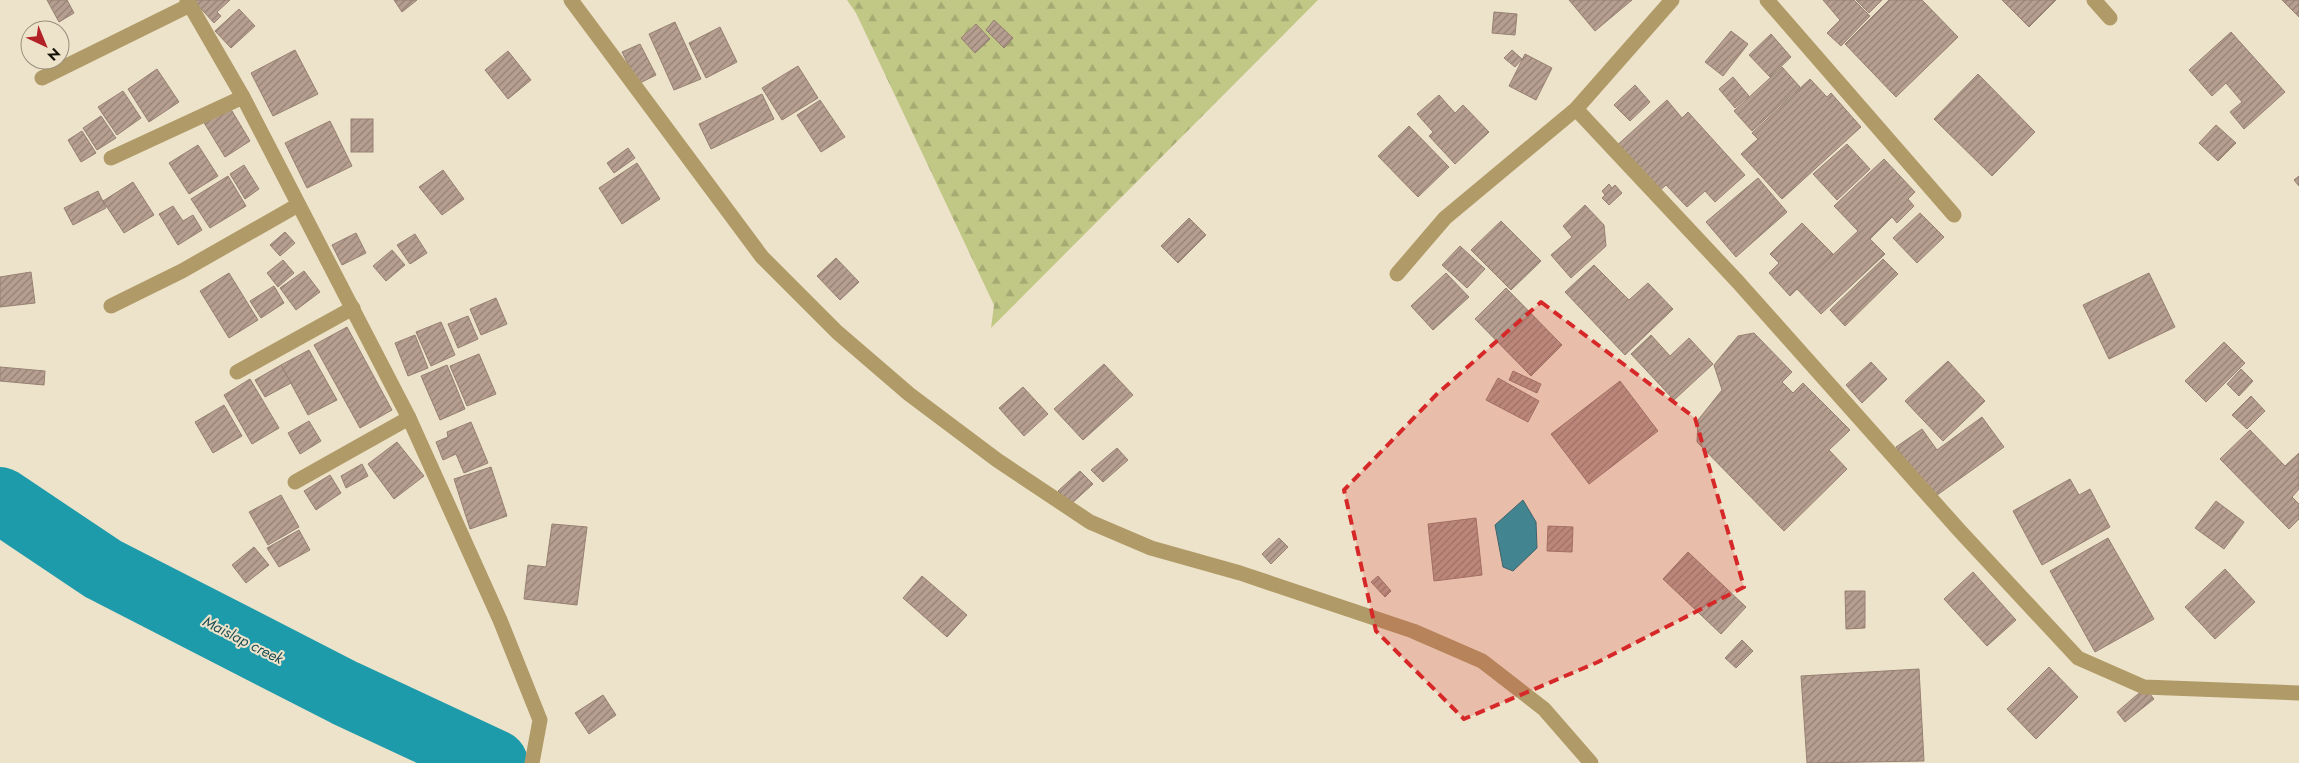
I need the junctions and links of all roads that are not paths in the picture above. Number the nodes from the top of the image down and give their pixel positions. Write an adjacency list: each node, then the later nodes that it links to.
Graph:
1 (571, 0): 21 (street)
2 (1672, 0): 9 (street)
3 (1767, 0): 12 (street)
4 (2094, 0): 6 (street)
5 (189, 3): 7 (street); 8 (street)
6 (2110, 18)
7 (42, 78)
8 (243, 97): 10 (street); 11 (street)
9 (1576, 109): 13 (street); 19 (street)
10 (111, 158)
11 (298, 205): 14 (street); 15 (street)
12 (1954, 215)
13 (1397, 274)
14 (111, 306)
15 (353, 308): 16 (street); 17 (street)
16 (237, 372)
17 (409, 418): 18 (street); 20 (street)
18 (295, 482)
19 (2299, 693)
20 (534, 756)
21 (1591, 763)

